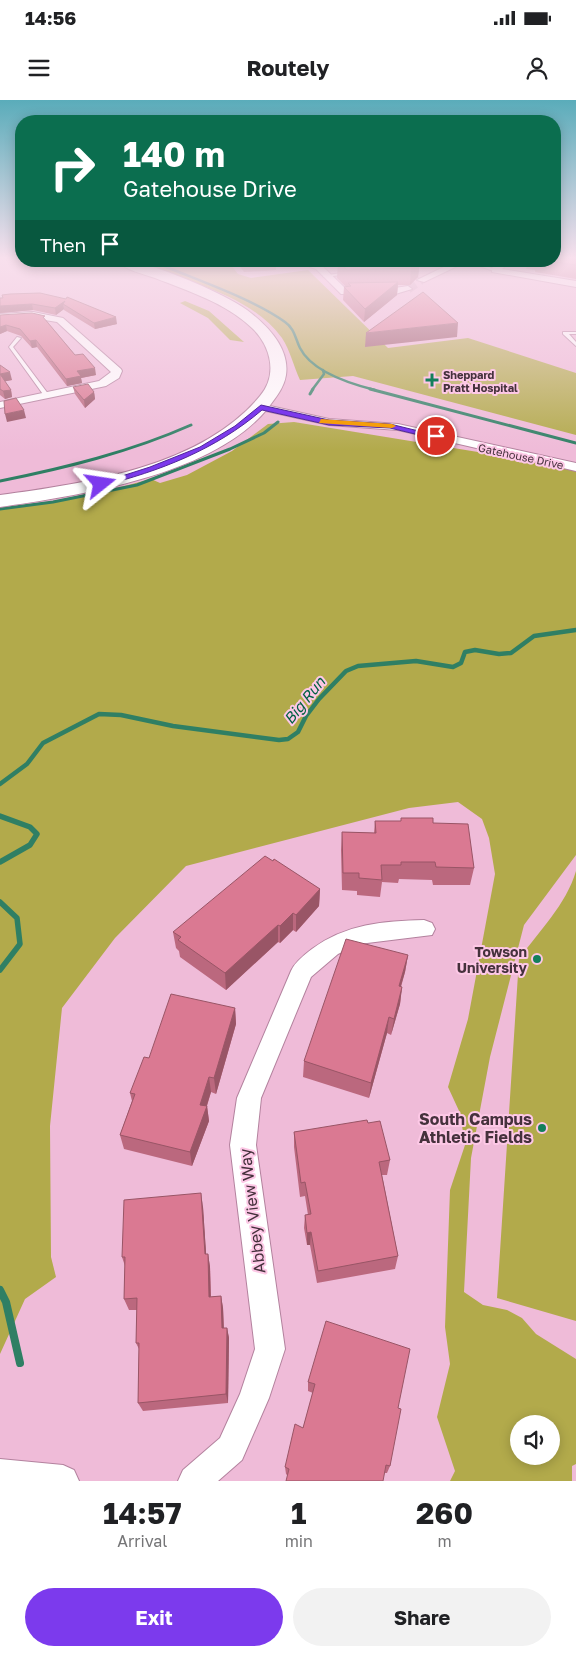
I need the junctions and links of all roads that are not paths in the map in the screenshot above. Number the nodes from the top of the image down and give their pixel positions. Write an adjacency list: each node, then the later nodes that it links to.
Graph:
1 (63, 321): 7 (street)
2 (235, 321): 9 (main road)
3 (253, 321): 9 (main road)
4 (576, 333): 6 (lane)
5 (19, 338): 7 (lane)
6 (576, 345)
7 (47, 396): 8 (street)
8 (0, 405)
9 (261, 407): 10 (street, Gatehouse Drive); 11 (main road); 12 (main road)
10 (576, 468)
11 (0, 490)
12 (0, 501)
13 (424, 929): 16 (street, Abbey View Way)
14 (0, 1475): 15 (street)
15 (63, 1481)
16 (194, 1481)

